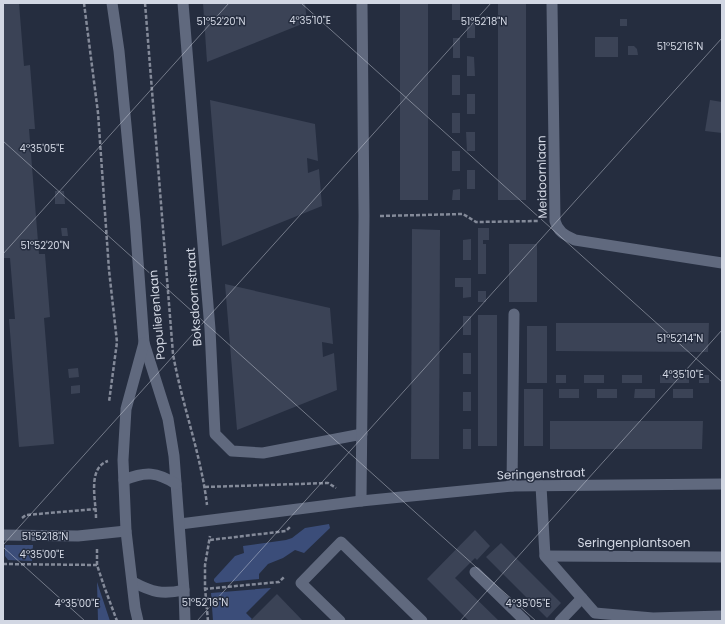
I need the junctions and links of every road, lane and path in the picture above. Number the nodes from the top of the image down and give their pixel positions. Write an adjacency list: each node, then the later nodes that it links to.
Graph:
1 (84, 3): 12 (path)
2 (112, 3): 11 (street, Populierenlaan)
3 (145, 3): 19 (path, Populierenlaan)
4 (183, 3): 13 (street, Boksdoornstraat)
5 (362, 3): 7 (street)
6 (552, 3): 8 (street, Meidoornlaan)
7 (364, 216): 8 (path); 13 (street)
8 (555, 221): 9 (street, Meidoornlaan)
9 (722, 264)
10 (514, 314): 17 (street)
11 (144, 343): 14 (street, Populierenlaan); 15 (street, Populierenlaan)
12 (109, 408)
13 (362, 434): 20 (street)
14 (124, 480): 15 (street); 25 (street, Populierenlaan)
15 (176, 484): 24 (street, Populierenlaan)
16 (722, 484): 18 (street, Seringenstraat)
17 (512, 486): 18 (street, Seringenstraat); 20 (street, Seringenstraat)
18 (541, 486): 27 (street)
19 (205, 487): 20 (path); 23 (path, Populierenlaan)
20 (361, 501): 23 (street, Seringenstraat)
21 (96, 509): 22 (path)
22 (20, 519)
23 (208, 520): 24 (street, Seringenstraat); 33 (path, Populierenlaan)
24 (180, 524): 34 (street, Populierenlaan)
25 (126, 531): 26 (street); 32 (street, Populierenlaan)
26 (3, 535)
27 (545, 556): 28 (street, Seringenplantsoen); 35 (street)
28 (722, 557)
29 (3, 564): 38 (path)
30 (289, 572): 33 (path)
31 (475, 572): 44 (street)
32 (133, 582): 34 (street); 39 (street, Populierenlaan)
33 (205, 588): 41 (path, Populierenlaan)
34 (184, 590): 40 (street, Populierenlaan)
35 (582, 598): 37 (street); 45 (street)
36 (722, 616): 37 (street)
37 (651, 619)
38 (117, 621)
39 (138, 621)
40 (185, 621)
41 (208, 621)
42 (340, 621): 43 (street)
43 (422, 621)
44 (524, 621)
45 (560, 621)

